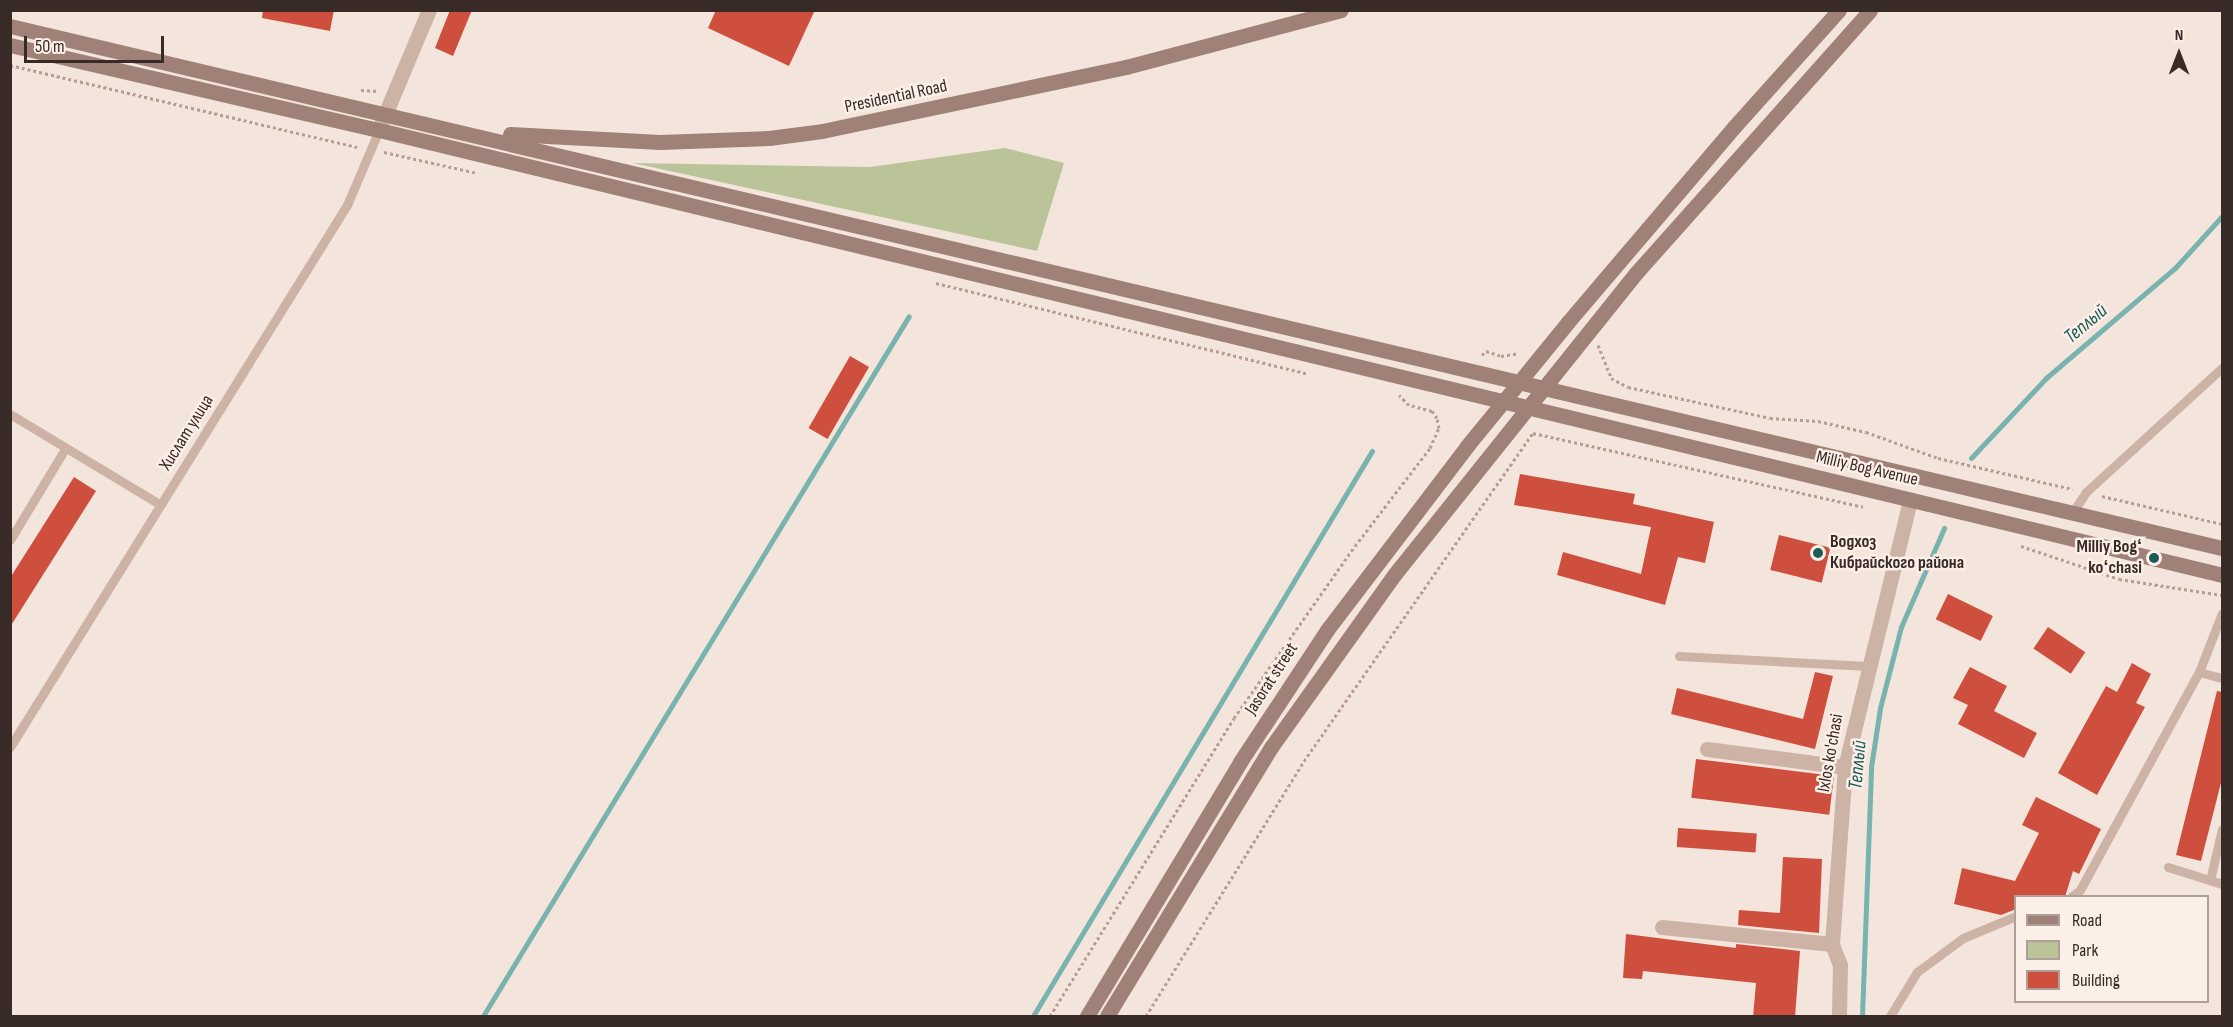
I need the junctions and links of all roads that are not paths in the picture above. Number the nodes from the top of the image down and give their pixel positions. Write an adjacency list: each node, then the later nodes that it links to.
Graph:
1 (429, 10): 7 (street)
2 (1341, 10): 8 (main road, Presidential Road)
3 (1839, 10): 11 (main road, Jasorat street)
4 (1870, 10): 12 (main road, Jasorat street)
5 (10, 26): 7 (main road)
6 (10, 45): 9 (main road, Milliy Bog Avenue)
7 (386, 115): 8 (main road); 9 (street)
8 (448, 128): 11 (main road, Milliy Bog Avenue)
9 (379, 130): 13 (main road, Milliy Bog Avenue); 18 (lane, Хислат улица)
10 (2223, 368): 19 (lane)
11 (1518, 383): 12 (main road, Milliy Bog Avenue); 13 (main road, Jasorat street)
12 (1542, 388): 14 (main road, Jasorat street); 19 (main road, Milliy Bog Avenue)
13 (1502, 403): 14 (main road, Milliy Bog Avenue); 39 (main road, Jasorat street)
14 (1525, 408): 17 (main road, Milliy Bog Avenue); 40 (main road, Jasorat street)
15 (10, 414): 16 (lane)
16 (65, 449): 18 (lane); 20 (lane)
17 (1910, 500): 22 (main road, Milliy Bog Avenue); 25 (street, Ixlos ko'chasi)
18 (161, 504): 28 (lane, Хислат улица)
19 (2072, 513): 21 (main road, Milliy Bog Avenue)
20 (10, 540)
21 (2223, 548)
22 (2223, 575)
23 (2223, 613): 26 (lane)
24 (1679, 656): 25 (lane)
25 (1868, 666): 30 (street, Ixlos ko'chasi)
26 (2199, 672): 27 (lane); 35 (lane)
27 (2223, 678)
28 (10, 747)
29 (1707, 749): 30 (street)
30 (1845, 768): 38 (street, Ixlos ko'chasi)
31 (2223, 829): 33 (lane)
32 (2168, 867): 33 (lane)
33 (2210, 880): 34 (lane)
34 (2223, 884)
35 (2074, 895)
36 (2014, 917): 42 (lane)
37 (1662, 927): 38 (street)
38 (1832, 944): 41 (street, Ixlos ko'chasi)
39 (1087, 1017)
40 (1107, 1017)
41 (1839, 1017)
42 (1890, 1017)

